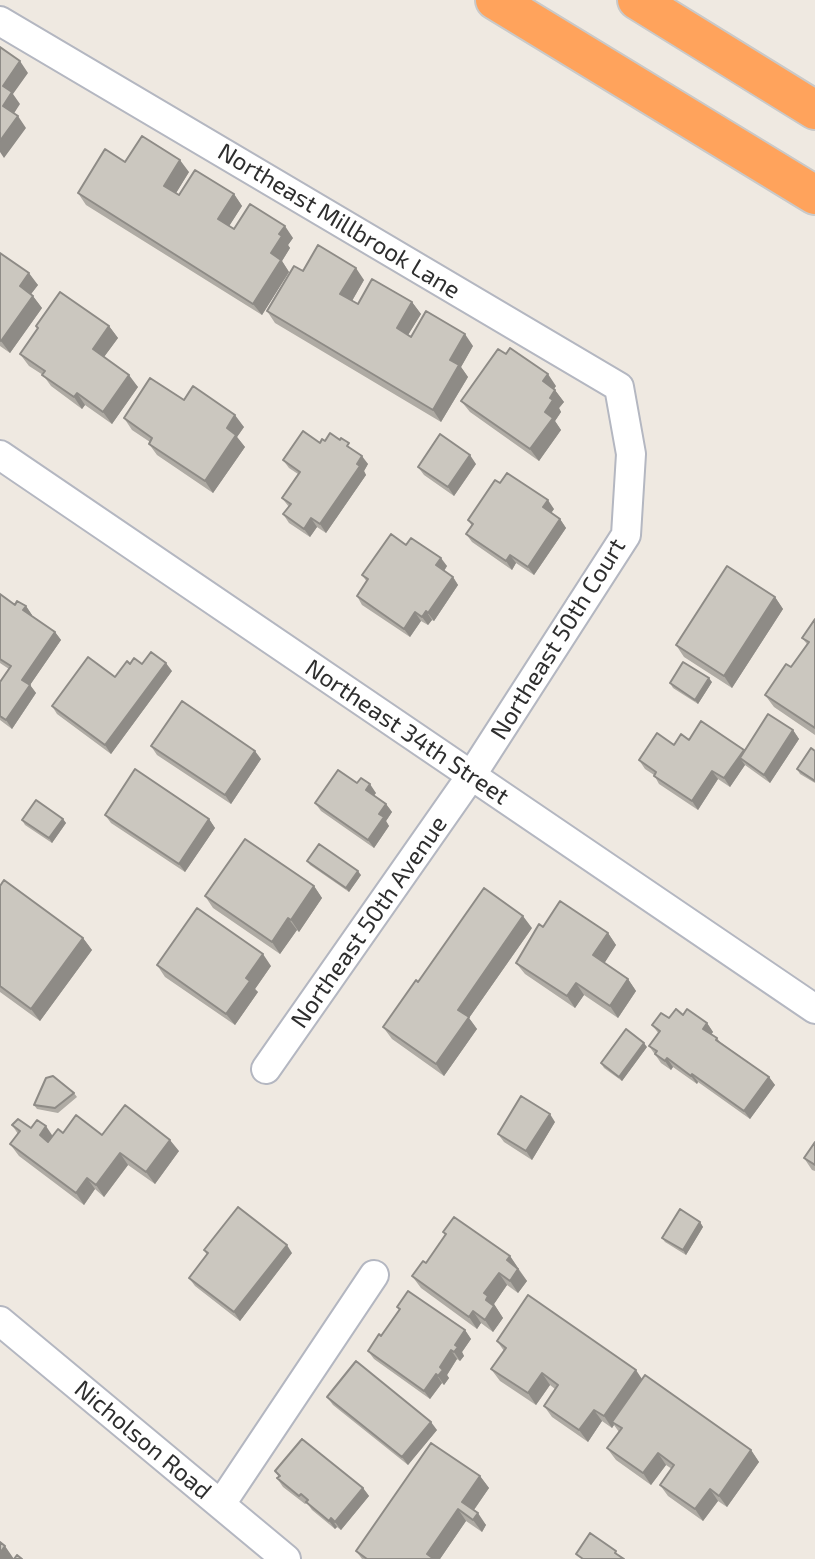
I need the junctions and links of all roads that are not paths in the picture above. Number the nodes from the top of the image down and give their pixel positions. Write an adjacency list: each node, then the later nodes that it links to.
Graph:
1 (495, 0): 5 (highway)
2 (636, 0): 4 (highway)
3 (0, 21): 6 (street, Northeast Millbrook Lane)
4 (815, 110)
5 (815, 195)
6 (631, 454): 8 (street, Northeast 50th Court)
7 (0, 455): 8 (street, Northeast 34th Street)
8 (471, 776): 9 (street, Northeast 34th Street); 10 (street, Northeast 50th Avenue)
9 (815, 1009)
10 (266, 1069)
11 (374, 1275): 13 (street)
12 (0, 1321): 13 (street, Nicholson Road)
13 (221, 1504): 14 (street, Nicholson Road)
14 (286, 1559)

